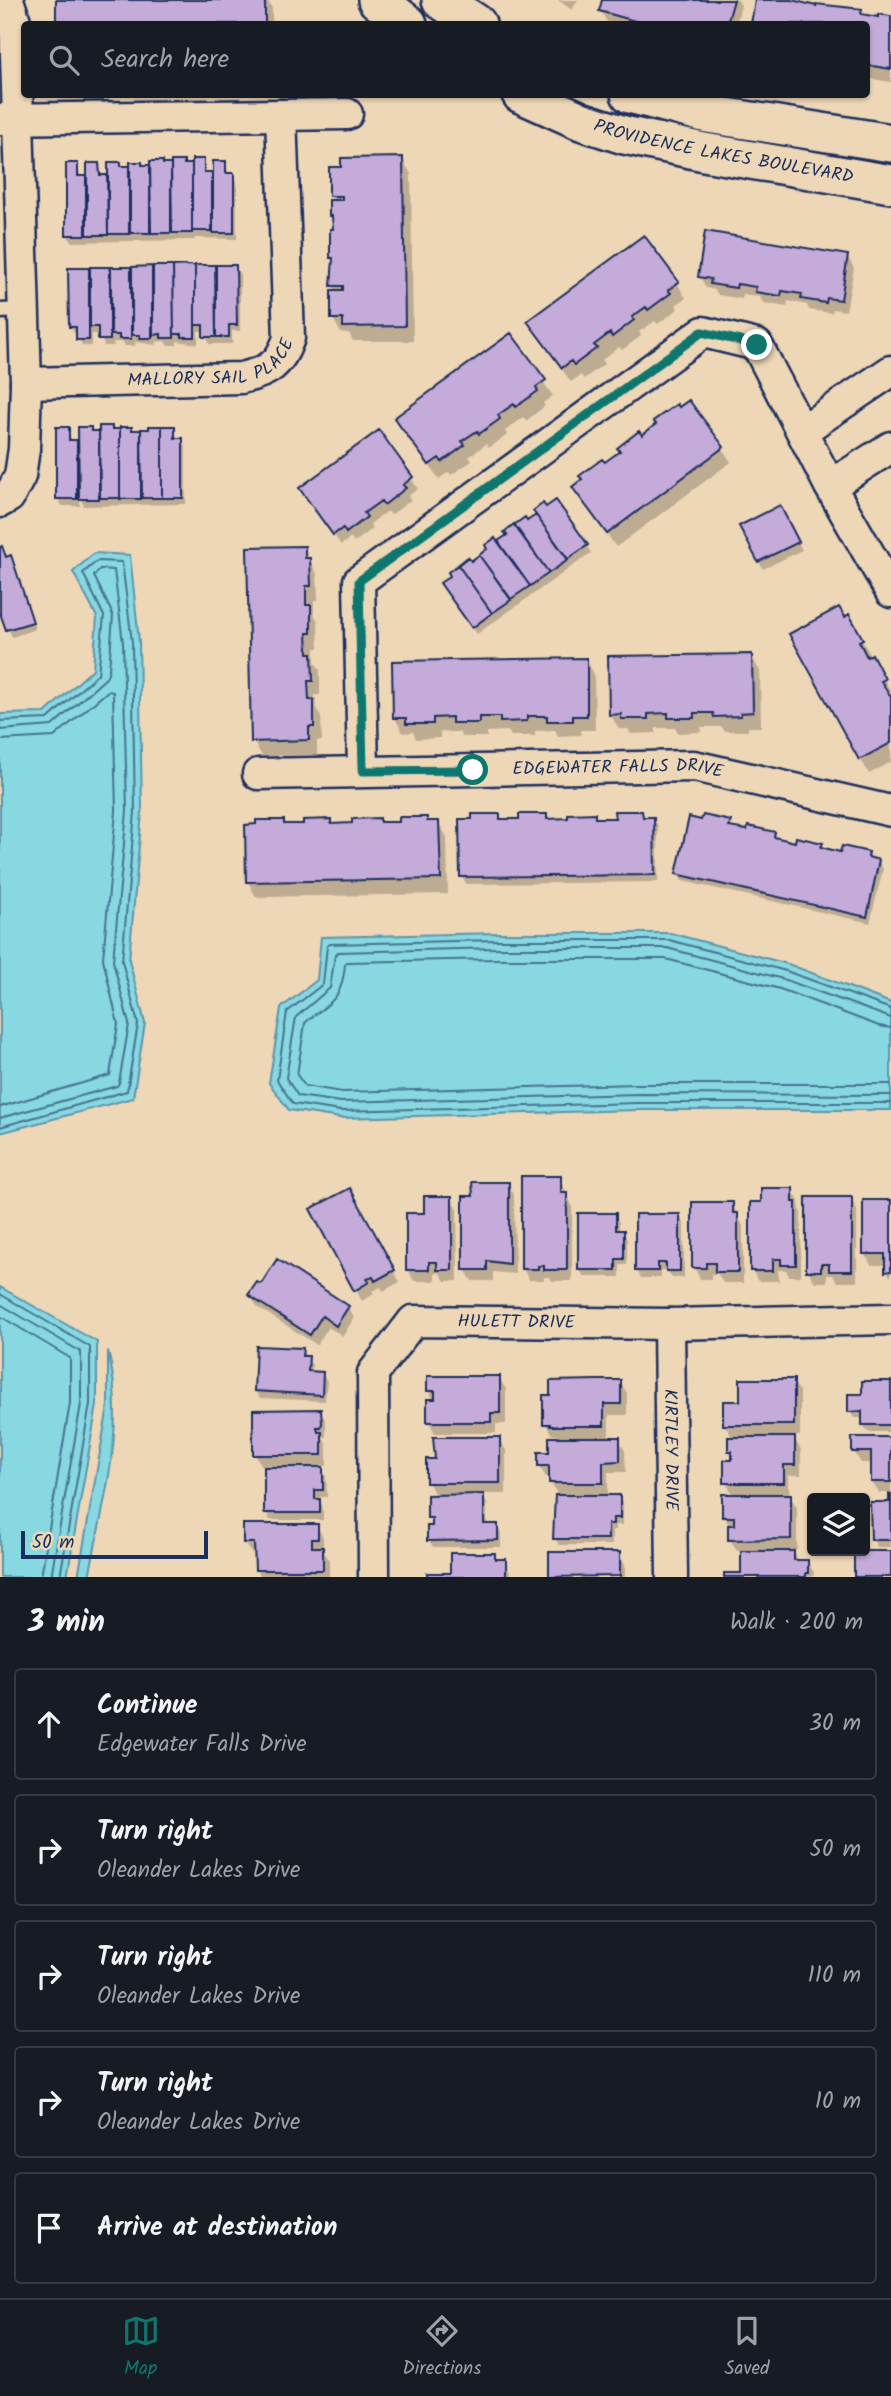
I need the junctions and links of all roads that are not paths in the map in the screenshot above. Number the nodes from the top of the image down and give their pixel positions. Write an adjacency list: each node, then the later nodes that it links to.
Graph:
1 (8, 0): 10 (street)
2 (377, 0): 4 (street)
3 (441, 0): 5 (street)
4 (404, 21)
5 (472, 21)
6 (530, 98): 12 (street, PROVIDENCE LAKES BOULEVARD)
7 (646, 98): 11 (street, PROVIDENCE LAKES BOULEVARD)
8 (348, 114): 9 (street)
9 (281, 115): 10 (street); 15 (street, MALLORY SAIL PLACE)
10 (10, 119): 13 (street)
11 (891, 142)
12 (891, 184)
13 (12, 311): 15 (street)
14 (888, 380): 16 (street)
15 (26, 383): 19 (street)
16 (802, 431): 18 (street); 21 (street)
17 (891, 447): 18 (street)
18 (830, 486): 20 (street)
19 (0, 502)
20 (891, 592)
21 (363, 771): 22 (street, EDGEWATER FALLS DRIVE); 23 (street, EDGEWATER FALLS DRIVE)
22 (258, 774)
23 (891, 811)
24 (891, 1319): 25 (street, HULETT DRIVE)
25 (669, 1324): 26 (street, HULETT DRIVE); 27 (street, KIRTLEY DRIVE)
26 (374, 1577)
27 (671, 1577)

